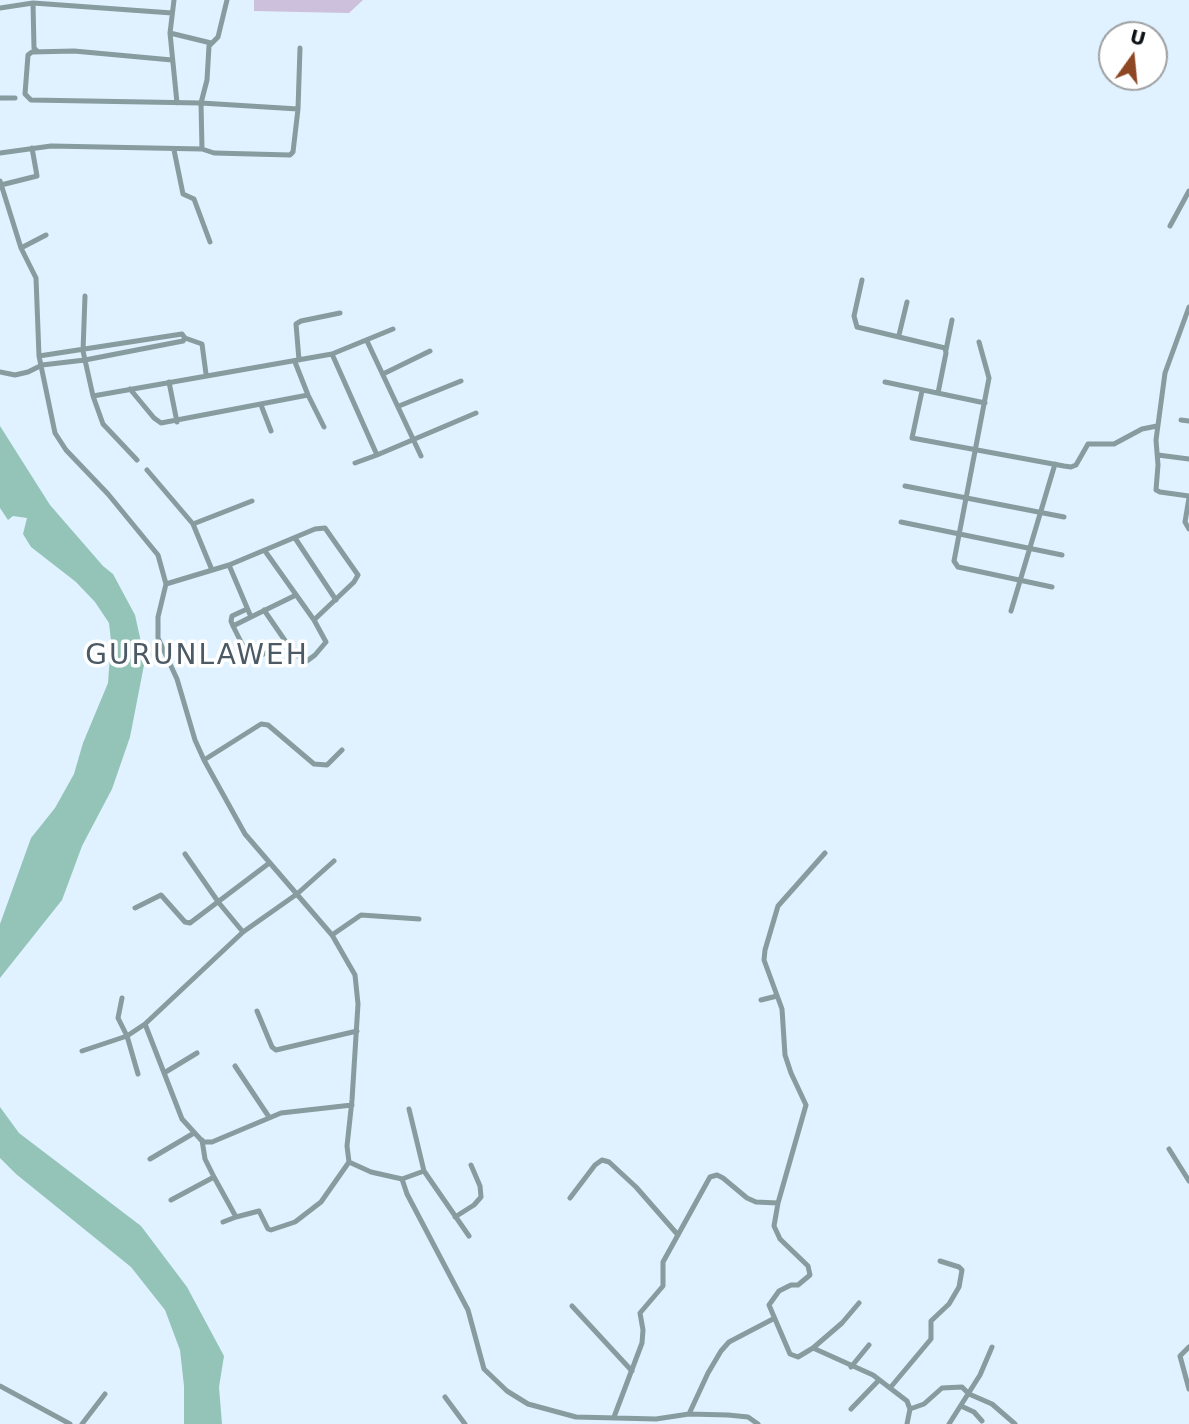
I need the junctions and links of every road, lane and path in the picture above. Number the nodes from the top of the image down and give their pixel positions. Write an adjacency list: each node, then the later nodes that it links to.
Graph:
1 (174, 0): 5 (street)
2 (227, 0): 7 (street)
3 (33, 3): 4 (street); 5 (street); 9 (street)
4 (0, 8)
5 (172, 13): 6 (street)
6 (170, 33): 7 (street); 10 (street)
7 (211, 43): 14 (street)
8 (300, 48): 15 (street)
9 (37, 51): 10 (street); 13 (street)
10 (172, 60): 13 (street)
11 (0, 98): 12 (street)
12 (15, 99)
13 (177, 103): 14 (street)
14 (201, 103): 15 (street); 17 (street)
15 (298, 109): 17 (street)
16 (32, 148): 18 (street); 19 (street); 20 (street)
17 (202, 149): 18 (street)
18 (174, 150): 24 (street)
19 (0, 153)
20 (1, 183): 25 (street)
21 (1189, 191): 22 (street)
22 (1170, 226)
23 (46, 235): 25 (street)
24 (210, 242)
25 (21, 248): 43 (street)
26 (862, 280): 33 (street)
27 (85, 296): 40 (street)
28 (907, 302): 33 (street)
29 (1189, 307): 65 (street)
30 (340, 313): 45 (street)
31 (952, 320): 39 (street)
32 (393, 329): 36 (street)
33 (899, 335): 39 (street)
34 (185, 338): 35 (street); 38 (street); 48 (street)
35 (136, 341): 38 (street); 40 (street)
36 (367, 341): 42 (street); 49 (street)
37 (979, 342): 58 (street)
38 (137, 349): 44 (street)
39 (946, 350): 55 (street)
40 (83, 351): 43 (street); 44 (street)
41 (430, 351): 49 (street)
42 (332, 354): 45 (street); 70 (street)
43 (39, 356): 46 (street)
44 (85, 360): 46 (street); 57 (street)
45 (297, 361): 48 (street); 56 (street)
46 (42, 365): 47 (street); 95 (street)
47 (0, 372)
48 (206, 374): 51 (street)
49 (383, 374): 60 (street)
50 (461, 380): 60 (street)
51 (169, 382): 53 (street); 64 (street)
52 (885, 382): 54 (street)
53 (130, 389): 57 (street); 64 (street)
54 (922, 391): 55 (street); 69 (street)
55 (938, 393): 58 (street)
56 (308, 395): 59 (street); 66 (street)
57 (93, 396): 74 (street)
58 (985, 403): 69 (street)
59 (261, 405): 64 (street); 67 (street)
60 (399, 406): 68 (street)
61 (476, 413): 68 (street)
62 (1181, 420): 63 (street)
63 (1189, 421)
64 (177, 422)
65 (1157, 426): 71 (street); 76 (street)
66 (324, 427)
67 (271, 431)
68 (413, 440): 70 (street); 72 (street)
69 (976, 450): 76 (street); 80 (street)
70 (377, 455): 75 (street)
71 (1158, 455): 73 (street); 79 (street)
72 (421, 456)
73 (1189, 459)
74 (137, 460)
75 (355, 463)
76 (1055, 464): 82 (street)
77 (147, 470): 85 (street)
78 (905, 486): 80 (street)
79 (1189, 497): 86 (street)
80 (966, 498): 82 (street); 87 (street)
81 (253, 501): 85 (street)
82 (1041, 511): 83 (street); 89 (street)
83 (1064, 517)
84 (901, 522): 87 (street)
85 (193, 524): 93 (street)
86 (1189, 529)
87 (959, 533): 89 (street); 94 (street)
88 (295, 538): 90 (street); 98 (street); 98 (street)
89 (1030, 548): 91 (street); 94 (street)
90 (265, 551): 92 (street); 97 (street)
91 (1062, 555)
92 (229, 565): 93 (street); 99 (street)
93 (212, 570): 95 (street)
94 (1020, 579): 96 (street); 101 (street)
95 (166, 584): 107 (street)
96 (1052, 587)
97 (296, 595): 100 (street); 103 (street)
98 (336, 600): 103 (street)
99 (247, 609): 102 (street); 104 (street)
100 (264, 610): 102 (street); 105 (street)
101 (1011, 611)
102 (251, 617): 104 (street)
103 (314, 620): 105 (street)
104 (233, 626): 105 (street)
105 (286, 642)
106 (342, 750): 107 (street)
107 (204, 760): 111 (street)
108 (825, 853): 118 (street)
109 (185, 854): 113 (street)
110 (334, 861): 112 (street)
111 (268, 864): 112 (street); 113 (street)
112 (297, 894): 116 (street); 117 (street)
113 (219, 903): 114 (street); 116 (street)
114 (135, 908)
115 (419, 919): 117 (street)
116 (243, 932): 122 (street)
117 (332, 936): 123 (street)
118 (777, 996): 120 (street); 145 (street)
119 (121, 998): 124 (street)
120 (761, 1000)
121 (257, 1011): 123 (street)
122 (145, 1024): 124 (street); 128 (street)
123 (357, 1031): 130 (street)
124 (127, 1036): 125 (street); 129 (street)
125 (82, 1051)
126 (197, 1053): 128 (street)
127 (235, 1066): 132 (street)
128 (164, 1073): 133 (street)
129 (138, 1074)
130 (352, 1105): 132 (street); 137 (street)
131 (410, 1109): 139 (street)
132 (269, 1117): 134 (street)
133 (194, 1133): 134 (street); 136 (street)
134 (202, 1140): 140 (street)
135 (1170, 1149): 142 (street)
136 (149, 1159)
137 (349, 1162): 141 (street); 146 (street)
138 (471, 1165): 147 (street)
139 (424, 1171): 141 (street); 147 (street)
140 (214, 1177): 144 (street); 146 (street)
141 (402, 1179): 173 (street)
142 (1189, 1181)
143 (570, 1198): 150 (street)
144 (171, 1199)
145 (778, 1203): 150 (street); 154 (street)
146 (236, 1217): 148 (street)
147 (455, 1217): 149 (street)
148 (223, 1222)
149 (469, 1236)
150 (678, 1236): 160 (street)
151 (940, 1261): 163 (street)
152 (859, 1303): 158 (street)
153 (572, 1306): 160 (street)
154 (773, 1319): 158 (street); 171 (street)
155 (869, 1345): 159 (street)
156 (992, 1347): 166 (street)
157 (1189, 1347): 164 (street)
158 (813, 1348): 159 (street)
159 (851, 1367): 161 (street)
160 (632, 1371): 172 (street)
161 (879, 1380): 163 (street); 169 (street)
162 (0, 1386): 175 (street)
163 (890, 1388): 170 (street)
164 (1189, 1389)
165 (105, 1394): 176 (street)
166 (969, 1394): 168 (street); 170 (street); 181 (street)
167 (445, 1397): 177 (street)
168 (961, 1406): 174 (street); 180 (street)
169 (851, 1409)
170 (910, 1409): 179 (street)
171 (689, 1414): 172 (street); 178 (street)
172 (614, 1418): 173 (street)
173 (594, 1421)
174 (982, 1421)
175 (70, 1424)
176 (82, 1424)
177 (465, 1424)
178 (758, 1424)
179 (907, 1424)
180 (949, 1424)
181 (1015, 1424)

